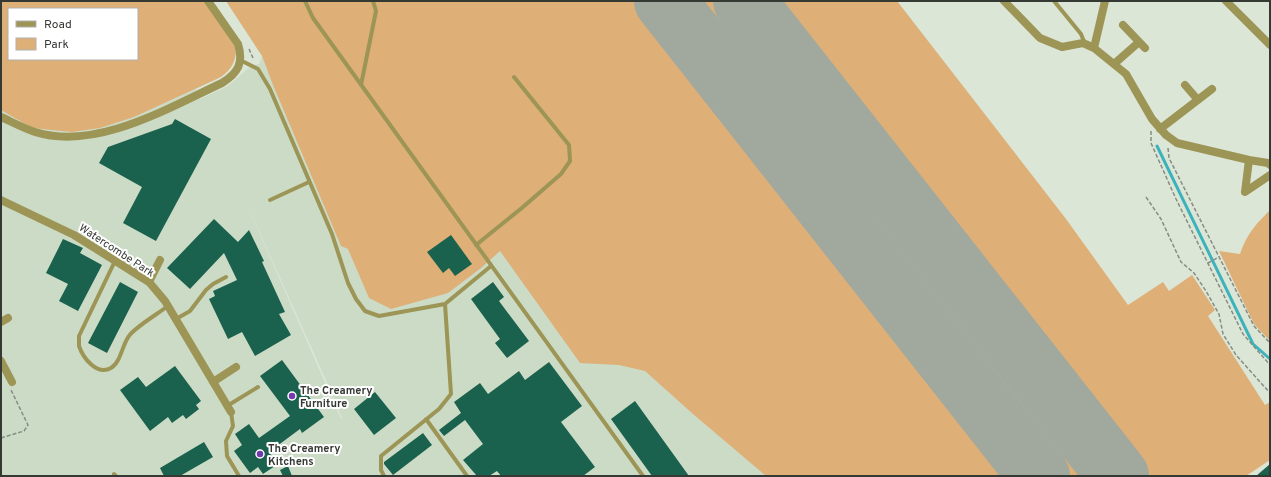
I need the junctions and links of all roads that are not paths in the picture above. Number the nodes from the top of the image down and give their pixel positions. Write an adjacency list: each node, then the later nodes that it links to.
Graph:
1 (208, 1): 12 (street)
2 (305, 1): 15 (lane)
3 (373, 1): 15 (lane)
4 (1004, 1): 9 (street)
5 (1054, 1): 9 (lane)
6 (1105, 1): 11 (street)
7 (1226, 1): 10 (street)
8 (1123, 25): 13 (street)
9 (1085, 44): 11 (street)
10 (1270, 45)
11 (1094, 48): 13 (street)
12 (240, 60): 19 (street); 24 (lane)
13 (1114, 64): 20 (street)
14 (514, 77): 27 (lane)
15 (362, 85): 27 (lane)
16 (1185, 85): 18 (street)
17 (1212, 89): 18 (street)
18 (1198, 100): 20 (street)
19 (1, 117)
20 (1163, 132): 21 (street)
21 (1249, 160): 22 (street); 23 (street)
22 (1270, 165)
23 (1270, 174)
24 (309, 182): 26 (lane); 33 (lane)
25 (1, 200): 29 (street, Watercombe Park)
26 (270, 200)
27 (476, 244): 30 (lane)
28 (160, 260): 32 (street)
29 (115, 261): 32 (street, Watercombe Park); 34 (lane)
30 (491, 266): 33 (lane); 46 (lane)
31 (226, 277): 35 (lane)
32 (150, 282): 34 (street, Watercombe Park)
33 (445, 304): 42 (lane)
34 (168, 306): 35 (street, Watercombe Park)
35 (176, 319): 39 (street, Watercombe Park)
36 (1, 361): 38 (street)
37 (236, 367): 39 (street)
38 (12, 382)
39 (213, 382): 41 (street, Watercombe Park)
40 (258, 387): 41 (lane)
41 (229, 409): 43 (lane)
42 (426, 419): 44 (lane); 45 (lane)
43 (239, 476)
44 (384, 476)
45 (467, 476)
46 (642, 476)

